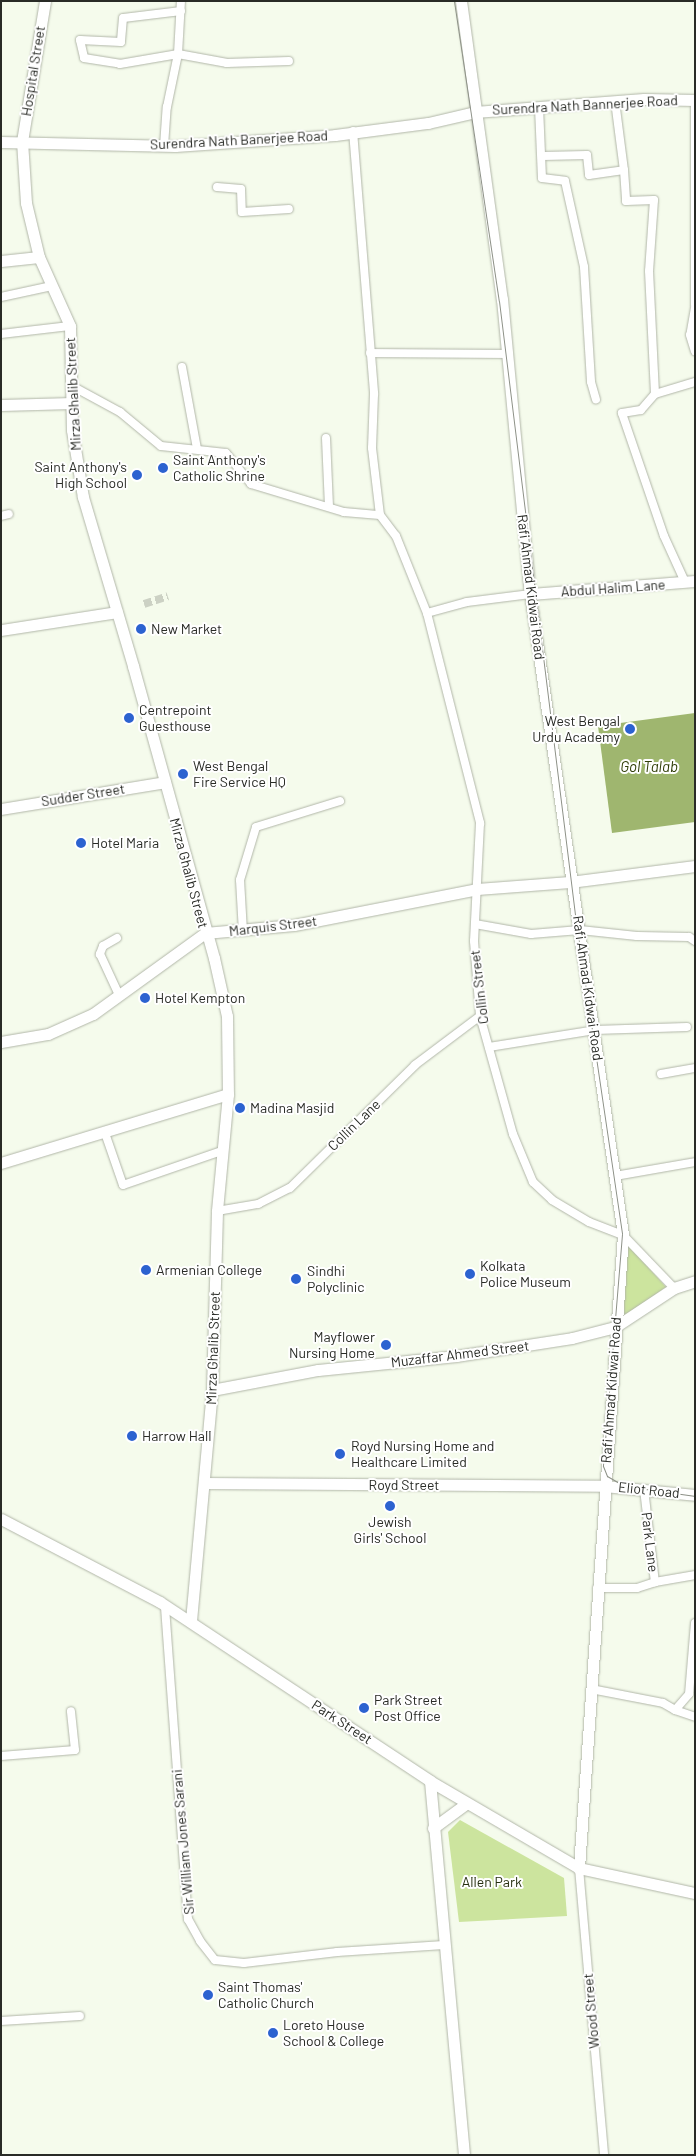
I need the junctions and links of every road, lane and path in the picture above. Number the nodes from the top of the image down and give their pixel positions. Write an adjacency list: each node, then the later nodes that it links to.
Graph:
1 (45, 1): 12 (main road, Hospital Street)
2 (181, 1): 4 (street)
3 (461, 1): 10 (main road, Rafi Ahmad Kidwai Road)
4 (181, 11): 5 (street); 5 (street)
5 (178, 54): 6 (street); 14 (street)
6 (288, 61)
7 (695, 100): 8 (main road, Surendra Nath Bannerjee Road); 19 (street)
8 (615, 101): 9 (main road, Surendra Nath Bannerjee Road); 16 (street)
9 (539, 107): 10 (main road, Surendra Nath Bannerjee Road); 15 (street)
10 (475, 112): 11 (main road, Surendra Nath Banerjee Road); 29 (main road, Rafi Ahmad Kidwai Road)
11 (353, 131): 14 (main road, Surendra Nath Banerjee Road); 28 (street)
12 (22, 141): 13 (main road, Surendra Nath Banerjee Road); 14 (main road, Surendra Nath Banerjee Road); 20 (main road, Mirza Ghalib Street)
13 (1, 142)
14 (164, 146)
15 (544, 156): 16 (street); 34 (street)
16 (624, 170): 33 (street)
17 (217, 187): 18 (street)
18 (288, 209)
19 (694, 215): 24 (street)
20 (39, 257): 21 (main road); 22 (main road, Mirza Ghalib Street)
21 (1, 261)
22 (52, 286): 23 (street); 25 (main road, Mirza Ghalib Street)
23 (1, 297)
24 (695, 306): 27 (street)
25 (70, 326): 26 (street); 32 (main road, Mirza Ghalib Street)
26 (1, 334)
27 (695, 351)
28 (370, 353): 29 (street); 40 (street)
29 (506, 354): 42 (main road, Rafi Ahmad Kidwai Road)
30 (182, 366): 38 (street)
31 (695, 382): 33 (street)
32 (72, 386): 35 (main road, Mirza Ghalib Street); 38 (street)
33 (655, 394): 41 (street)
34 (596, 399)
35 (72, 402): 36 (main road); 43 (main road, Mirza Ghalib Street)
36 (1, 405)
37 (326, 438): 39 (street)
38 (197, 449): 39 (street)
39 (329, 506): 40 (street)
40 (380, 515): 44 (street, Collin Street)
41 (690, 582): 42 (main road, Abdul Halim Lane)
42 (530, 594): 44 (street); 50 (main road, Rafi Ahmad Kidwai Road)
43 (117, 612): 45 (main road); 46 (main road, Mirza Ghalib Street)
44 (427, 613): 51 (street, Collin Street)
45 (1, 630)
46 (165, 782): 48 (main road, Sudder Street); 55 (main road, Mirza Ghalib Street)
47 (340, 801): 54 (street)
48 (1, 809)
49 (695, 866): 50 (main road, Marquis Street)
50 (572, 882): 51 (main road, Marquis Street); 53 (main road, Rafi Ahmad Kidwai Road)
51 (477, 889): 52 (street, Collin Street); 54 (main road, Marquis Street)
52 (475, 924): 53 (street); 59 (street, Collin Street)
53 (580, 930): 57 (street); 61 (main road, Rafi Ahmad Kidwai Road)
54 (243, 932): 55 (main road, Marquis Street)
55 (205, 933): 58 (main road); 66 (main road, Mirza Ghalib Street)
56 (117, 938): 58 (street)
57 (695, 941)
58 (119, 995): 62 (main road)
59 (480, 1016): 63 (street, Collin Street); 72 (street, Collin Lane)
60 (687, 1027): 61 (street)
61 (595, 1030): 63 (street); 71 (main road, Rafi Ahmad Kidwai Road)
62 (1, 1042)
63 (489, 1047): 73 (street, Collin Street)
64 (695, 1068): 65 (street)
65 (661, 1074)
66 (228, 1094): 67 (main road); 68 (main road, Mirza Ghalib Street)
67 (105, 1133): 68 (street); 69 (main road)
68 (222, 1152): 72 (main road, Mirza Ghalib Street)
69 (2, 1161)
70 (695, 1162): 71 (street)
71 (615, 1176): 73 (main road, Rafi Ahmad Kidwai Road)
72 (217, 1211): 77 (main road, Mirza Ghalib Street)
73 (623, 1235): 75 (street, Collin Street); 76 (main road, Rafi Ahmad Kidwai Road)
74 (695, 1281): 75 (main road, Muzaffar Ahmed Street)
75 (674, 1288): 76 (main road, Muzaffar Ahmed Street)
76 (615, 1327): 77 (main road, Muzaffar Ahmed Street); 79 (main road, Rafi Ahmad Kidwai Road)
77 (212, 1390): 78 (main road, Mirza Ghalib Street)
78 (204, 1483): 79 (main road, Royd Street); 87 (main road, Mirza Ghalib Street)
79 (604, 1486): 80 (main road, Eliot Road); 85 (main road, Rafi Ahmad Kidwai Road)
80 (644, 1489): 81 (main road, Eliot Road); 84 (street, Park Lane)
81 (695, 1495)
82 (1, 1519): 86 (main road, Park Street)
83 (695, 1575): 84 (street, Park Lane)
84 (655, 1582): 85 (street)
85 (597, 1588): 89 (main road, Rafi Ahmad Kidwai Road)
86 (165, 1607): 87 (main road, Park Street); 99 (street, Sir William Jones Sarani)
87 (190, 1622): 94 (main road, Park Street)
88 (695, 1623): 90 (street)
89 (591, 1688): 90 (street); 97 (main road, Rafi Ahmad Kidwai Road)
90 (675, 1710): 92 (street)
91 (71, 1711): 93 (street)
92 (695, 1717)
93 (1, 1756)
94 (430, 1781): 95 (main road, Park Street); 96 (main road)
95 (466, 1803): 96 (main road); 97 (main road, Park Street)
96 (432, 1828): 99 (main road)
97 (580, 1868): 98 (main road, Park Street); 103 (street, Wood Street)
98 (695, 1893)
99 (444, 1945): 102 (main road)
100 (80, 2016): 101 (street)
101 (1, 2021)
102 (464, 2155)
103 (604, 2155)

